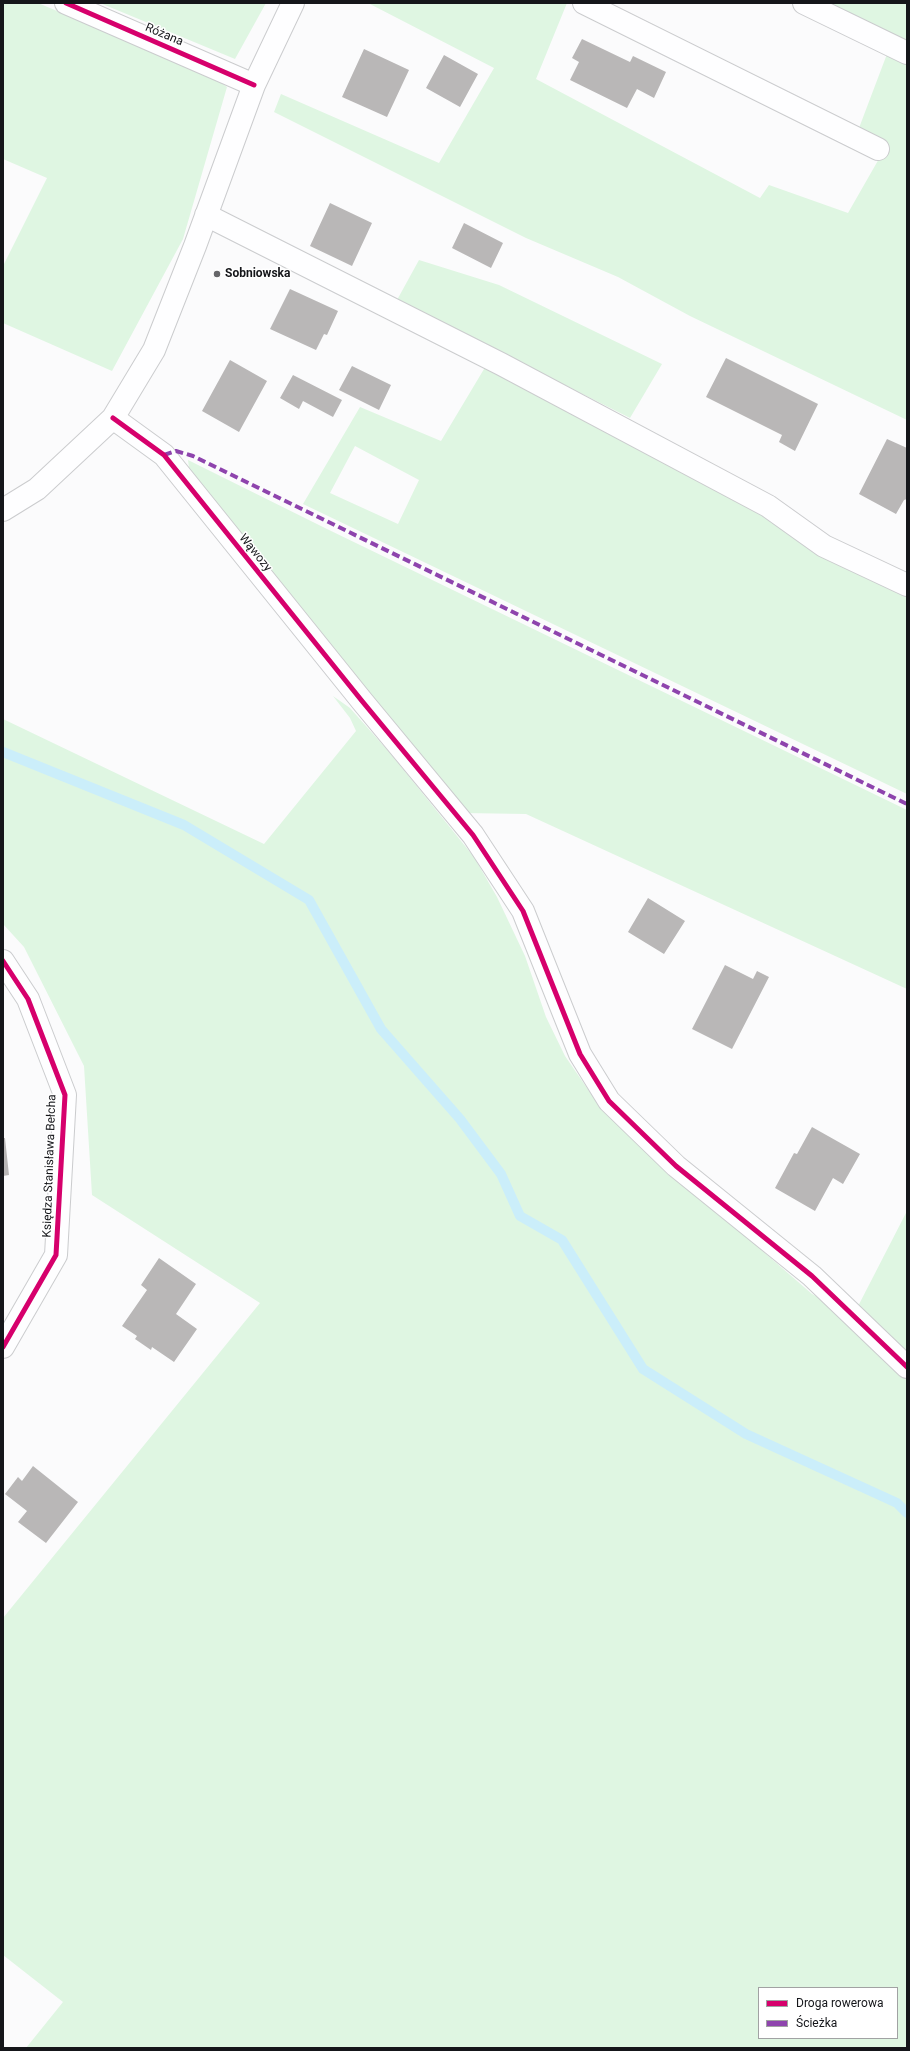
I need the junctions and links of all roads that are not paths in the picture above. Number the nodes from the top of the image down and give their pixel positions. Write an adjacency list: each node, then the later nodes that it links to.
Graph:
1 (66, 3): 6 (street, Różana)
2 (293, 3): 6 (street)
3 (584, 3): 7 (street)
4 (804, 3): 5 (street)
5 (907, 53)
6 (254, 85): 8 (street)
7 (878, 149)
8 (206, 215): 9 (street); 11 (street)
9 (113, 418): 10 (street); 14 (street, Wąwozy)
10 (3, 510)
11 (907, 584)
12 (3, 961): 13 (street, Księdza Stanisława Bełcha)
13 (3, 1348)
14 (907, 1368)

